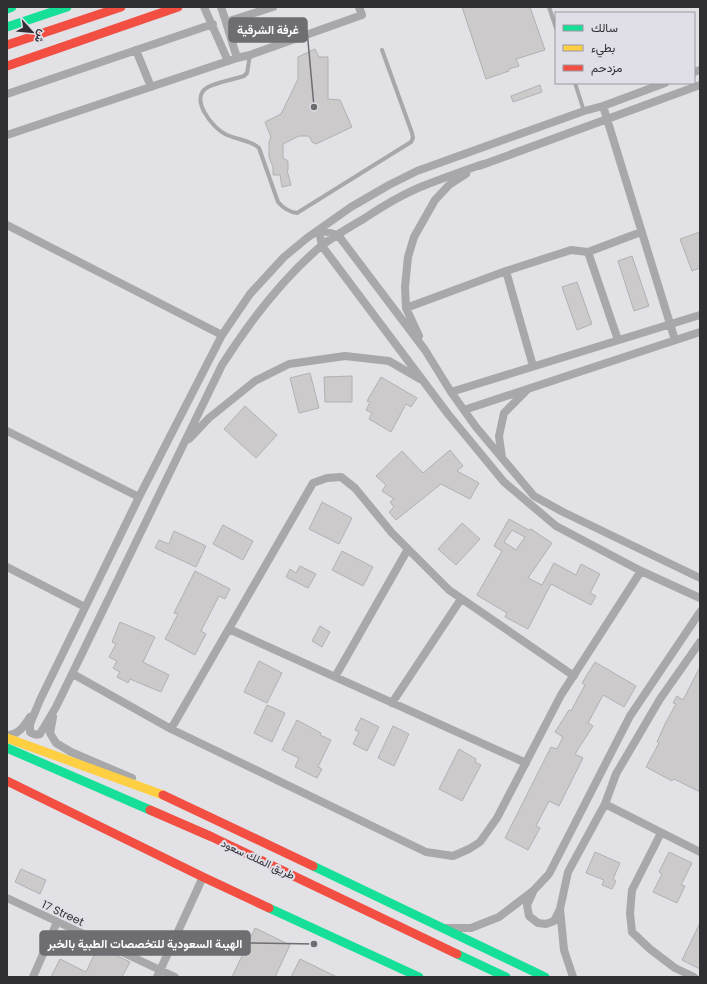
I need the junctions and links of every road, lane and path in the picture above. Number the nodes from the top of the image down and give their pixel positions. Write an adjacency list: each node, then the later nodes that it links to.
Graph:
1 (12, 7): 10 (main road)
2 (67, 7): 14 (main road)
3 (121, 7): 15 (main road)
4 (178, 7): 21 (main road)
5 (204, 7): 12 (street)
6 (221, 7): 11 (street)
7 (273, 7): 11 (street)
8 (359, 7): 18 (street)
9 (549, 7): 13 (lane)
10 (7, 8)
11 (226, 22): 19 (street)
12 (213, 24): 16 (street); 20 (street)
13 (555, 25)
14 (7, 28)
15 (7, 47)
16 (136, 50): 25 (street); 26 (street)
17 (382, 50): 18 (lane)
18 (250, 55): 19 (street)
19 (237, 58): 20 (street)
20 (228, 61): 25 (street)
21 (7, 66)
22 (575, 84): 28 (lane)
23 (662, 84): 27 (street)
24 (700, 85): 29 (street)
25 (151, 87): 30 (street)
26 (7, 94)
27 (603, 106): 28 (street); 29 (street)
28 (584, 111): 33 (street)
29 (607, 120): 31 (street); 34 (street)
30 (7, 136)
31 (483, 164): 35 (street); 39 (street)
32 (7, 225): 43 (street)
33 (319, 230): 35 (street); 36 (street); 43 (street)
34 (641, 232): 37 (street); 41 (street)
35 (338, 235): 36 (street); 46 (street)
36 (322, 246): 48 (street); 53 (street)
37 (588, 252): 38 (street); 44 (street)
38 (506, 271): 39 (street); 47 (street)
39 (406, 308): 46 (street)
40 (700, 314): 41 (street)
41 (670, 324): 44 (street); 45 (street)
42 (700, 332): 45 (street)
43 (222, 335): 55 (street)
44 (618, 340): 47 (street)
45 (675, 340): 49 (street)
46 (425, 350): 50 (street)
47 (533, 366): 50 (street)
48 (423, 381): 53 (street); 58 (street)
49 (529, 388): 51 (street); 54 (street)
50 (451, 392): 51 (street)
51 (464, 410): 54 (street)
52 (7, 432): 55 (street)
53 (183, 445): 66 (street)
54 (502, 458): 59 (street)
55 (139, 497): 62 (street)
56 (408, 548): 61 (street); 64 (street); 68 (street)
57 (7, 567): 62 (street)
58 (641, 571): 60 (street); 67 (street)
59 (700, 578)
60 (700, 598)
61 (461, 599): 67 (street); 70 (street)
62 (86, 607): 69 (street)
63 (700, 612): 82 (street)
64 (229, 629): 68 (street); 72 (street)
65 (700, 642): 78 (street)
66 (73, 674): 71 (street); 72 (street)
67 (574, 676): 75 (street)
68 (335, 677): 70 (street)
69 (40, 700): 71 (street); 73 (street)
70 (392, 703): 75 (street)
71 (56, 707): 77 (street)
72 (171, 729): 75 (street)
73 (7, 736): 77 (main road)
74 (7, 748): 91 (main road, طريق الملك سعود)
75 (526, 763)
76 (7, 781): 81 (main road)
77 (160, 794): 86 (main road)
78 (604, 804): 79 (street); 84 (street)
79 (661, 833): 80 (street); 94 (street)
80 (700, 852)
81 (203, 877): 87 (street); 90 (main road)
82 (533, 891): 84 (street); 86 (street)
83 (7, 898): 85 (street, 17 Street)
84 (560, 909): 93 (street)
85 (58, 922): 87 (street, 17 Street); 88 (street)
86 (442, 928): 92 (main road)
87 (159, 973): 89 (street, 17 Street)
88 (33, 977)
89 (175, 977)
90 (419, 977)
91 (506, 977)
92 (545, 977)
93 (573, 977)
94 (694, 977)

